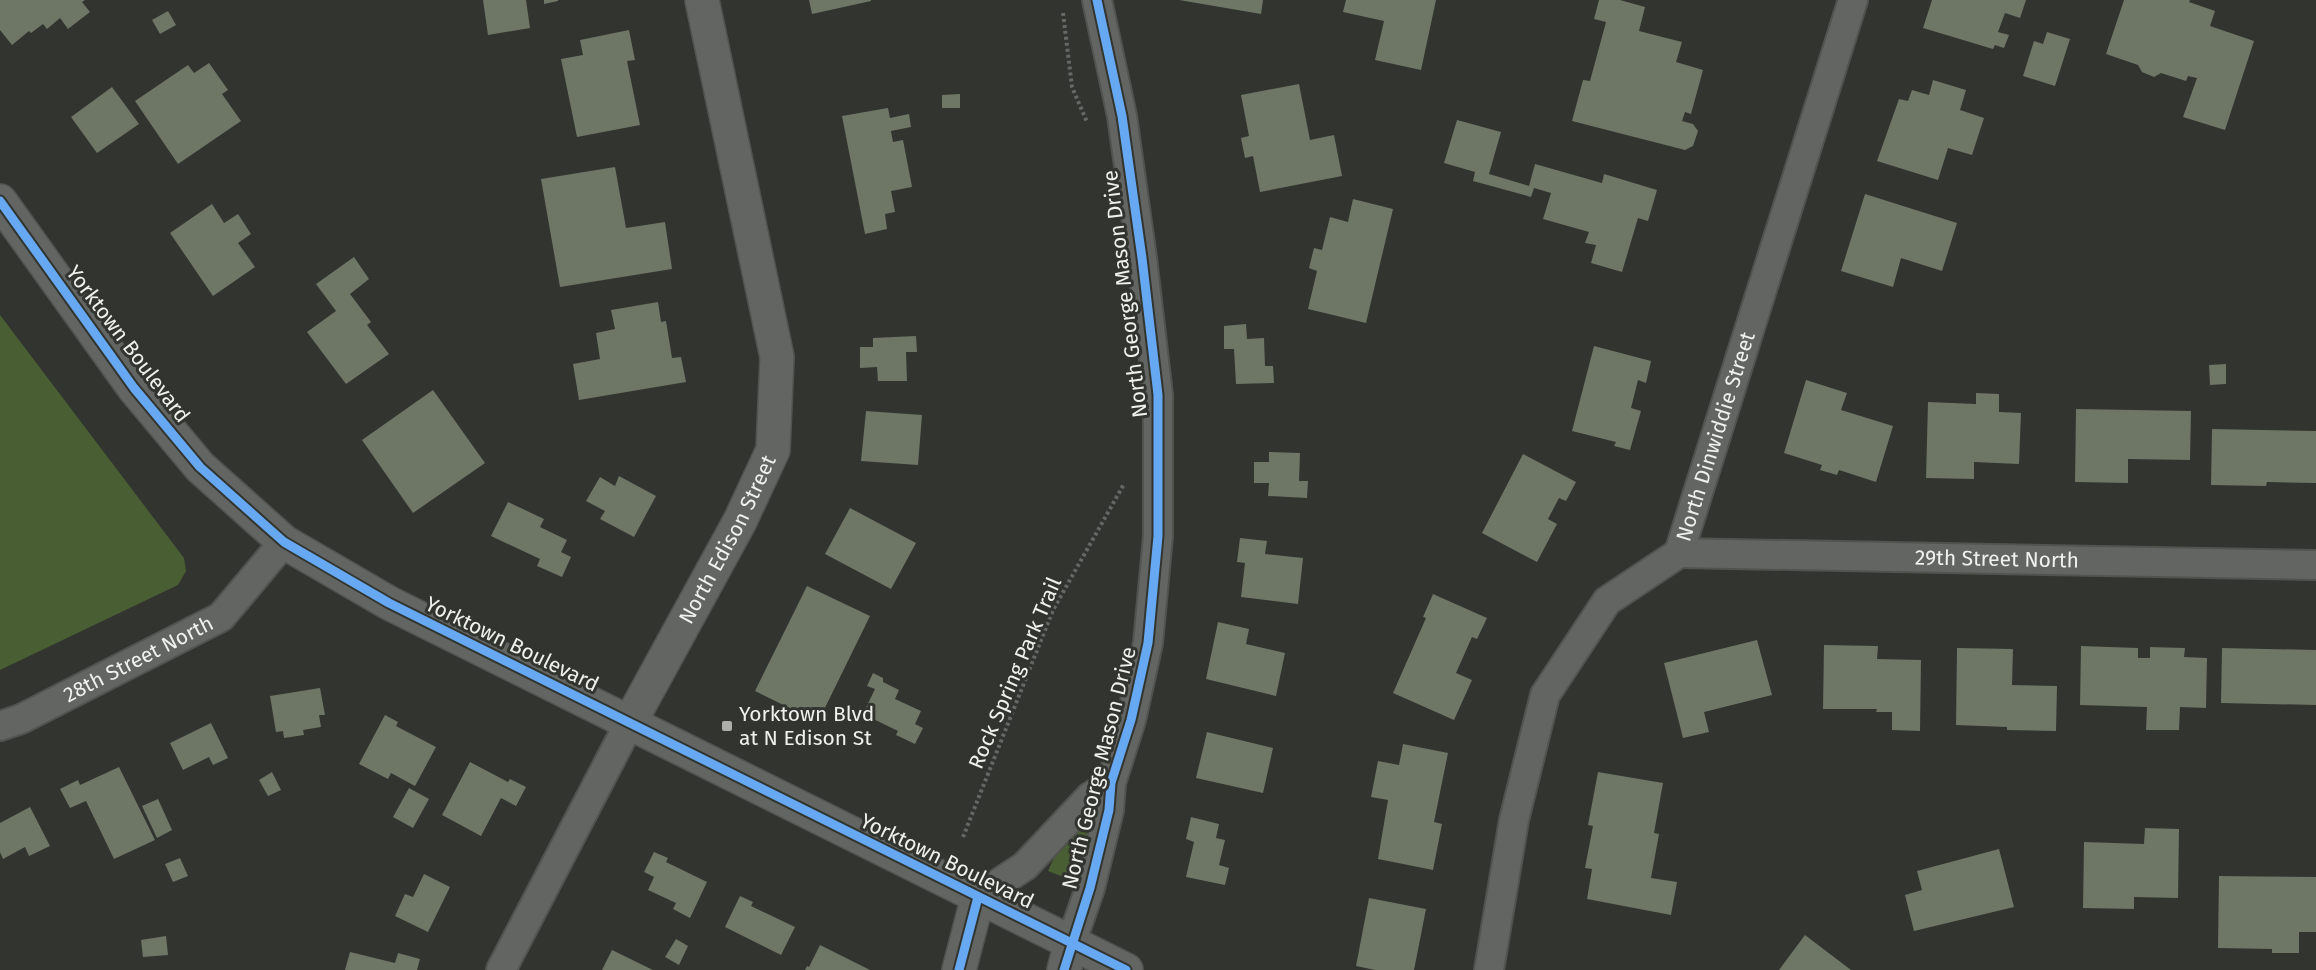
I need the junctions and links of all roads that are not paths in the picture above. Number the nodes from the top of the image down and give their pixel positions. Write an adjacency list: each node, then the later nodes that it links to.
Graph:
1 (702, 0): 8 (street, North Edison Street)
2 (1097, 0): 10 (street, North George Mason Drive)
3 (1853, 0): 6 (street, North Dinwiddie Street)
4 (0, 201): 5 (street, Yorktown Boulevard)
5 (284, 542): 8 (street, Yorktown Boulevard); 9 (street, 28th Street North)
6 (1679, 553): 7 (street, 29th Street North); 16 (street, North Dinwiddie Street)
7 (2316, 565)
8 (630, 722): 11 (street, Yorktown Boulevard); 13 (street, North Edison Street)
9 (0, 726)
10 (1111, 783): 11 (street, North George Mason Drive); 12 (street, North George Mason Drive)
11 (978, 897): 12 (street, Yorktown Boulevard); 14 (street)
12 (1068, 956): 15 (street, Yorktown Boulevard)
13 (501, 970)
14 (959, 970)
15 (1126, 970)
16 (1489, 970)

